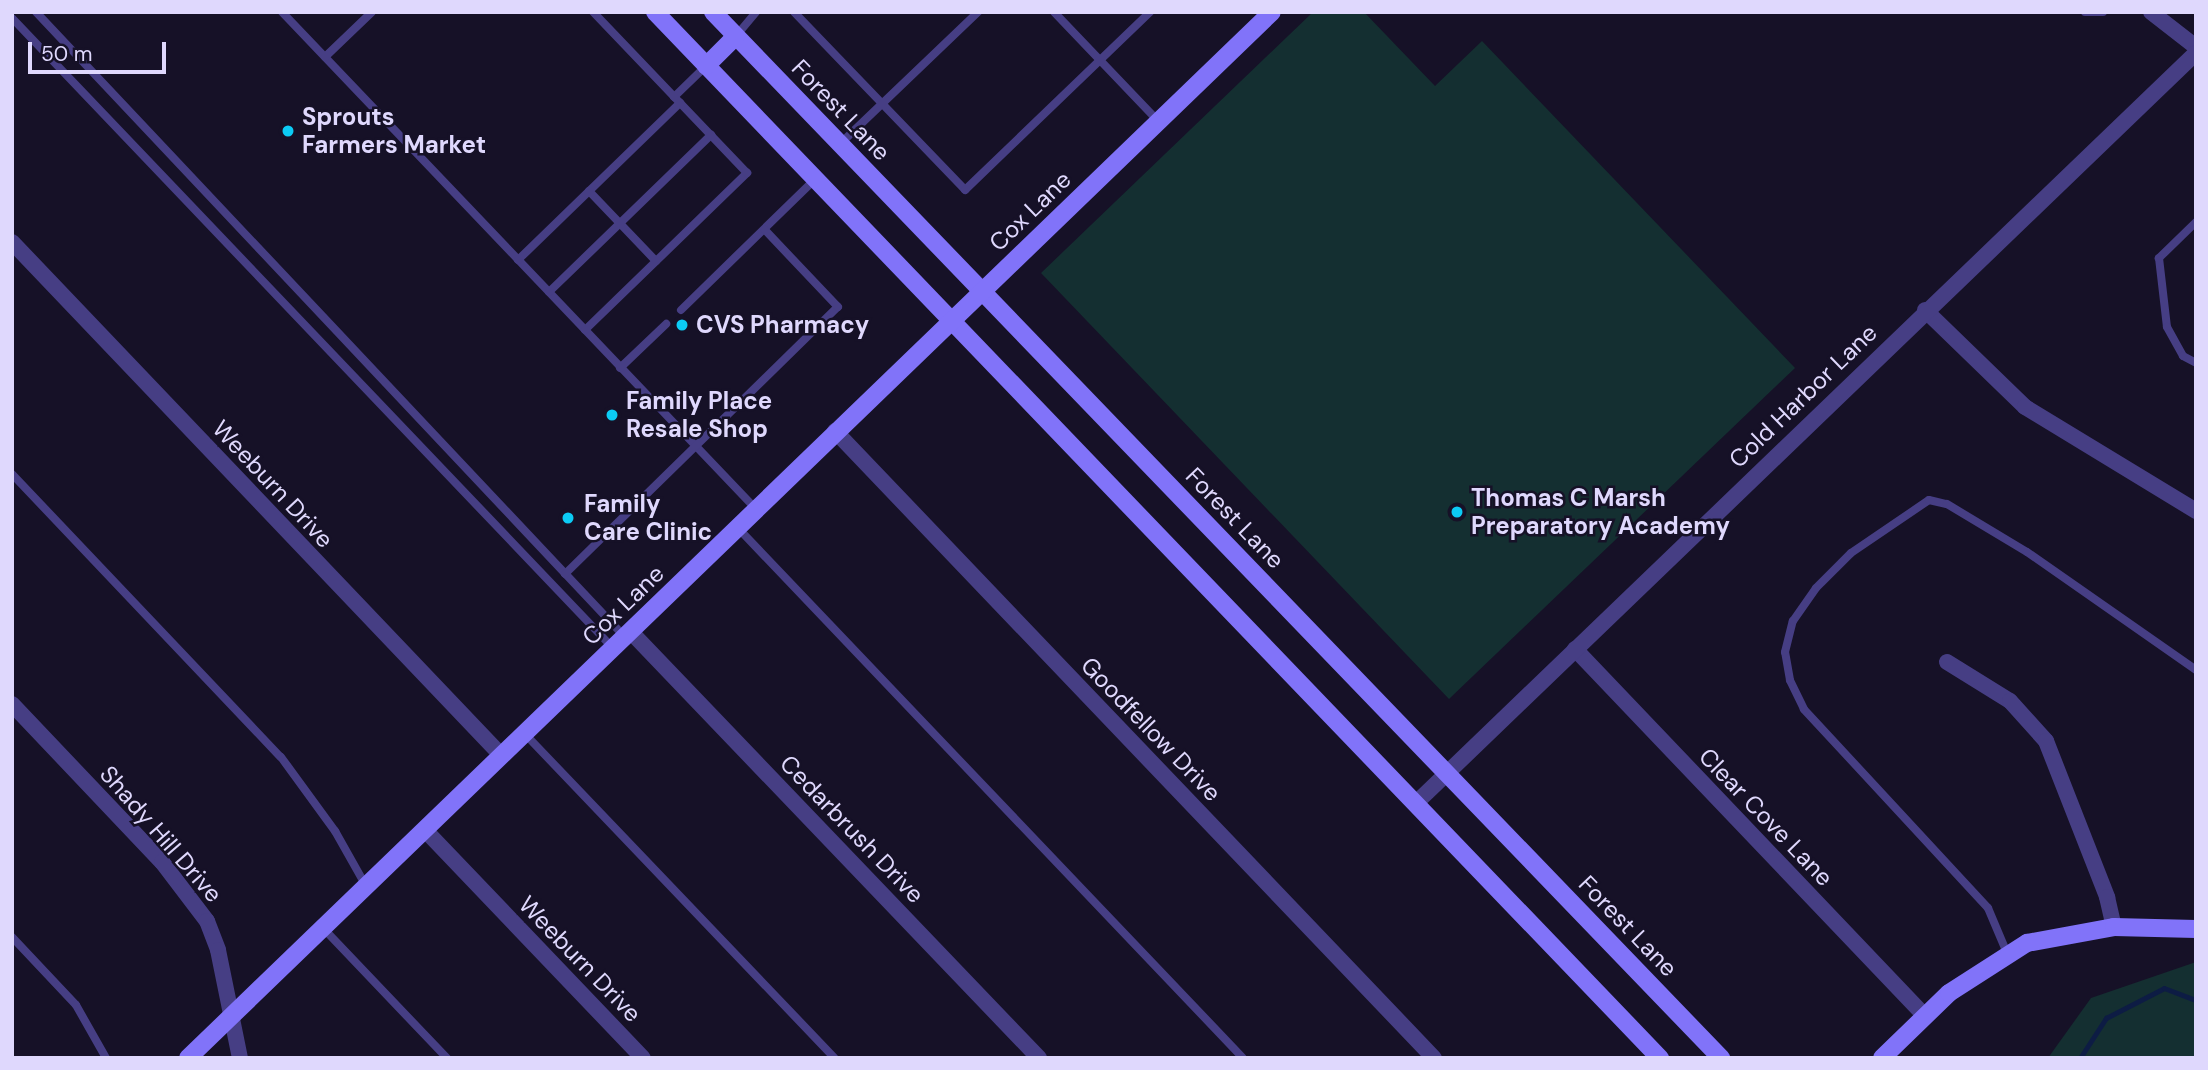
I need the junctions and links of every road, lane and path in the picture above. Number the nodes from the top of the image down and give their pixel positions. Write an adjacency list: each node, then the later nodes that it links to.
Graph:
1 (36, 12): 51 (lane)
2 (282, 12): 20 (lane)
3 (372, 12): 20 (lane)
4 (593, 12): 23 (lane)
5 (654, 12): 22 (main road)
6 (713, 12): 17 (main road, Forest Lane)
7 (756, 12): 17 (lane)
8 (793, 12): 24 (lane)
9 (978, 12): 24 (lane)
10 (1054, 12): 21 (lane)
11 (1150, 12): 21 (lane)
12 (1272, 12): 25 (main road, Cox Lane)
13 (2085, 12): 14 (lane)
14 (2103, 12)
15 (2151, 12): 18 (street)
16 (12, 18): 52 (lane)
17 (737, 36): 22 (main road); 27 (main road, Forest Lane)
18 (2196, 47)
19 (2196, 53): 39 (street, Cold Harbor Lane)
20 (325, 57): 34 (lane)
21 (1100, 61): 24 (lane); 25 (lane)
22 (706, 66): 23 (lane); 28 (main road)
23 (677, 100): 26 (lane); 29 (lane)
24 (882, 104): 27 (lane)
25 (1158, 121): 36 (main road, Cox Lane)
26 (711, 135): 31 (lane); 35 (lane)
27 (840, 144): 36 (main road, Forest Lane)
28 (814, 180): 32 (lane); 40 (main road)
29 (589, 191): 31 (lane); 34 (lane)
30 (2196, 222): 43 (lane)
31 (621, 224): 35 (lane); 37 (lane)
32 (765, 230): 38 (lane); 46 (lane)
33 (12, 242): 58 (street, Weeburn Drive)
34 (518, 260): 37 (lane)
35 (656, 261): 42 (lane)
36 (981, 291): 40 (main road, Cox Lane); 59 (main road, Forest Lane)
37 (549, 292): 42 (lane)
38 (681, 310)
39 (1925, 310): 49 (street); 53 (street, Cold Harbor Lane)
40 (952, 320): 45 (main road, Cox Lane); 60 (main road)
41 (666, 324): 44 (lane)
42 (584, 330): 44 (lane)
43 (2196, 363)
44 (620, 368): 46 (lane)
45 (835, 431): 48 (main road, Cox Lane); 78 (street, Goodfellow Drive)
46 (696, 447): 48 (lane); 51 (lane)
47 (12, 474): 62 (lane)
48 (755, 509): 50 (main road, Cox Lane)
49 (2196, 511)
50 (737, 527): 52 (main road, Cox Lane); 77 (lane)
51 (565, 574): 52 (lane)
52 (624, 639): 57 (main road, Cox Lane); 76 (street, Cedarbrush Drive)
53 (1575, 649): 59 (street, Cold Harbor Lane); 69 (street, Clear Cove Lane)
54 (1947, 662): 63 (street)
55 (2196, 670): 67 (lane)
56 (12, 704): 68 (street, Shady Hill Drive)
57 (525, 734): 58 (main road, Cox Lane); 75 (lane)
58 (502, 756): 61 (main road, Cox Lane)
59 (1447, 774): 60 (street, Cold Harbor Lane); 80 (main road, Forest Lane)
60 (1416, 803): 79 (main road)
61 (425, 830): 62 (main road, Cox Lane); 74 (street, Weeburn Drive)
62 (366, 886): 64 (main road, Cox Lane)
63 (2113, 927): 65 (main road); 67 (main road)
64 (323, 928): 68 (main road, Cox Lane); 73 (lane)
65 (2196, 929)
66 (12, 937): 70 (lane)
67 (2007, 953): 69 (main road)
68 (231, 1016): 71 (main road, Cox Lane); 72 (street, Shady Hill Drive)
69 (1925, 1016): 81 (main road)
70 (106, 1058)
71 (187, 1058)
72 (240, 1058)
73 (447, 1058)
74 (643, 1058)
75 (835, 1058)
76 (1040, 1058)
77 (1243, 1058)
78 (1434, 1058)
79 (1660, 1058)
80 (1721, 1058)
81 (1882, 1058)

